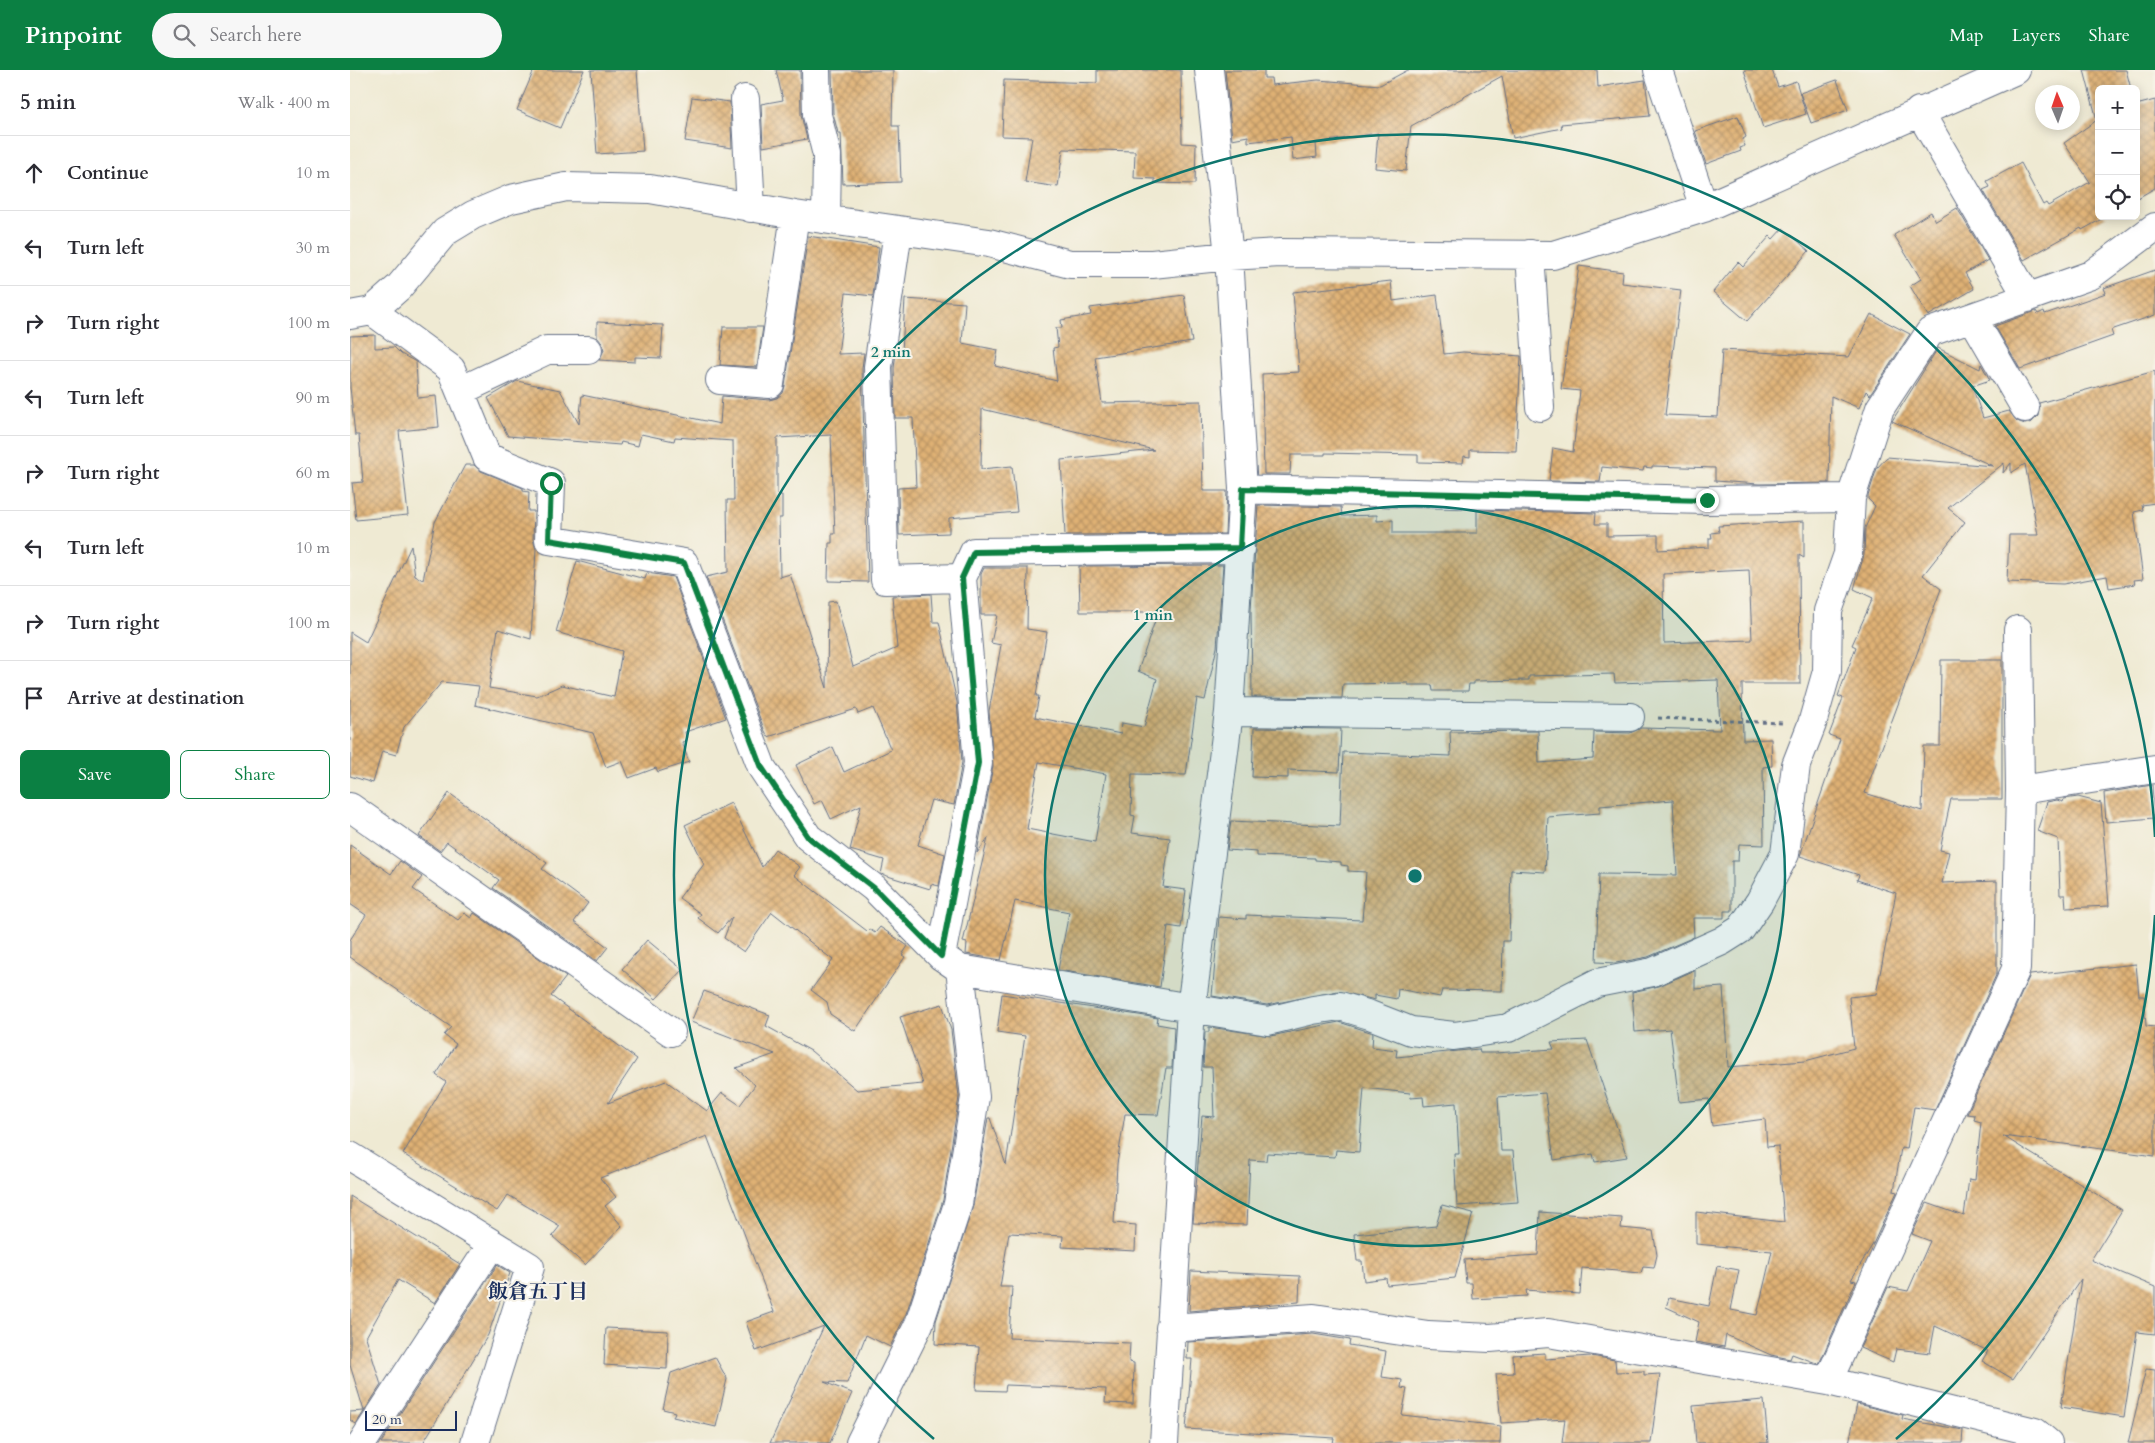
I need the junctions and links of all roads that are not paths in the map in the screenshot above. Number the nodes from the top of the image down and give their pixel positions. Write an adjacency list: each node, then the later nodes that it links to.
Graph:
1 (816, 70): 10 (street)
2 (1209, 70): 14 (street)
3 (1658, 70): 8 (street)
4 (2016, 70): 6 (street)
5 (745, 99): 7 (street)
6 (1919, 111): 8 (street); 15 (street)
7 (751, 208): 9 (street); 16 (street)
8 (1704, 208): 13 (street)
9 (795, 215): 10 (street); 19 (street)
10 (826, 219): 12 (street)
11 (2155, 228): 15 (street)
12 (898, 231): 14 (street); 26 (street)
13 (1530, 254): 14 (street); 21 (street)
14 (1229, 256): 23 (street)
15 (2028, 298): 17 (street)
16 (361, 313): 20 (street)
17 (1972, 317): 22 (street); 24 (street)
18 (588, 350): 20 (street)
19 (720, 380)
20 (460, 391): 33 (street)
21 (1540, 406)
22 (2025, 408)
23 (1243, 489): 24 (street); 25 (street)
24 (1851, 498): 34 (street)
25 (1240, 548): 26 (street); 28 (street)
26 (962, 578): 33 (street)
27 (2018, 630): 31 (street)
28 (1229, 712): 29 (street); 34 (street)
29 (1630, 717)
30 (2155, 769): 31 (street)
31 (2020, 790): 39 (street)
32 (350, 807): 35 (street)
33 (951, 962): 34 (street); 42 (street)
34 (1191, 1010): 38 (street)
35 (671, 1032)
36 (350, 1156): 37 (street)
37 (492, 1244): 40 (street); 41 (street)
38 (1170, 1328): 39 (street); 43 (street)
39 (1828, 1381): 44 (street)
40 (362, 1443)
41 (475, 1443)
42 (860, 1443)
43 (1164, 1443)
44 (2048, 1443)

